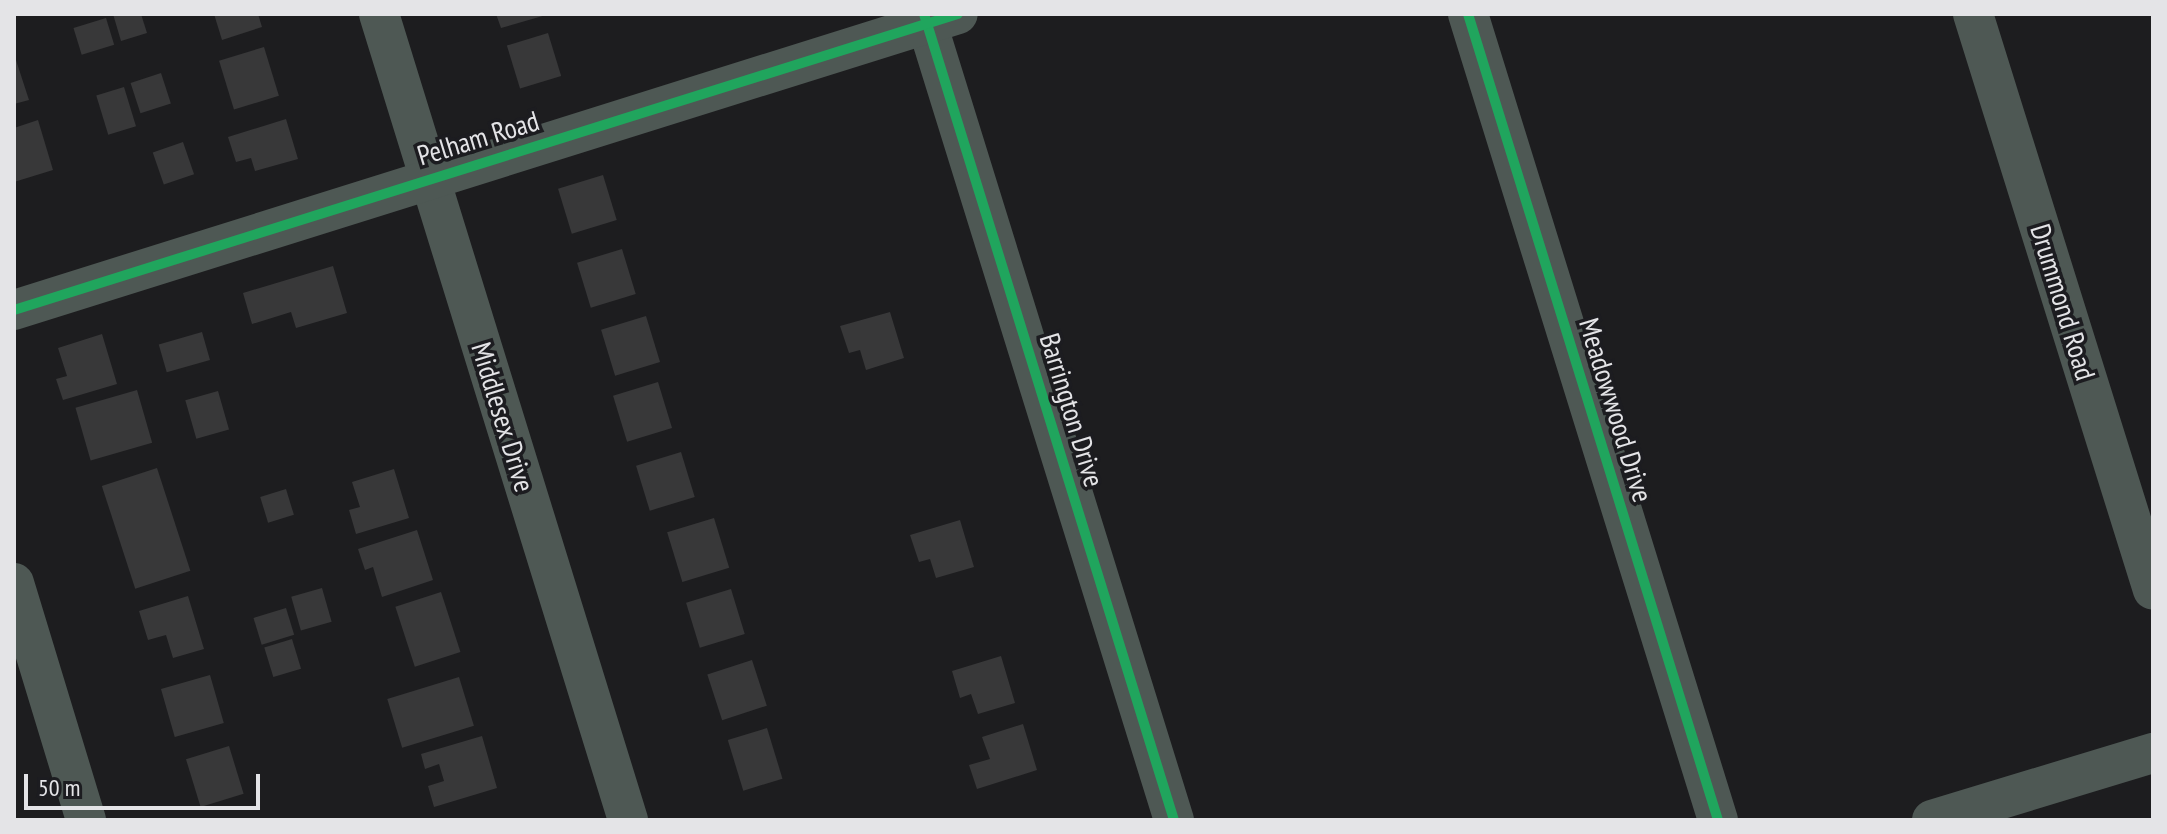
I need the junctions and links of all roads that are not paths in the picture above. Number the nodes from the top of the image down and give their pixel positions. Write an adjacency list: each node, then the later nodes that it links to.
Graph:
1 (379, 14): 5 (street, Middlesex Drive)
2 (1468, 14): 13 (street, Meadowwood Drive)
3 (1973, 14): 8 (street, Drummond Road)
4 (936, 17): 5 (street, Pelham Road); 12 (street, Barrington Drive)
5 (429, 178): 6 (street, Pelham Road); 11 (street, Middlesex Drive)
6 (14, 310)
7 (14, 583): 10 (street)
8 (2153, 590)
9 (2153, 753): 14 (street)
10 (86, 820)
11 (628, 820)
12 (1174, 820)
13 (1718, 820)
14 (1932, 820)

